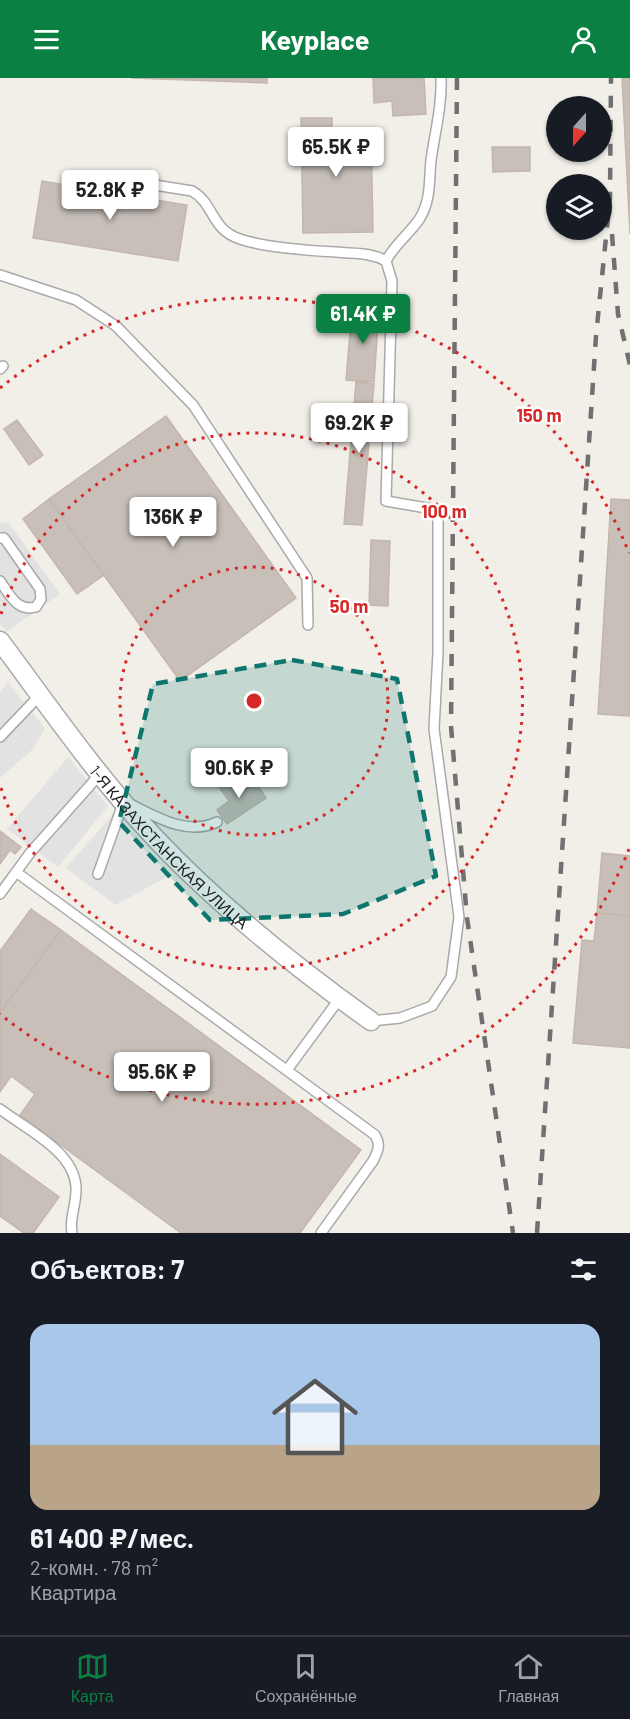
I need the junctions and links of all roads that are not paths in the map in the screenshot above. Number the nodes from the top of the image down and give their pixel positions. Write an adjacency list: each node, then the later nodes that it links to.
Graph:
1 (441, 78): 3 (lane)
2 (105, 177): 3 (lane)
3 (386, 261): 18 (lane)
4 (0, 275): 7 (lane)
5 (0, 538): 6 (lane)
6 (0, 581)
7 (308, 625)
8 (0, 641): 9 (street, 1-Я КАЗАХСТАНСКАЯ УЛИЦА)
9 (40, 695): 10 (lane); 11 (street, 1-Я КАЗАХСТАНСКАЯ УЛИЦА)
10 (0, 737)
11 (101, 773): 12 (street, 1-Я КАЗАХСТАНСКАЯ УЛИЦА); 14 (lane)
12 (124, 801): 13 (lane); 15 (lane); 17 (street, 1-Я КАЗАХСТАНСКАЯ УЛИЦА)
13 (218, 822)
14 (16, 872): 16 (lane); 19 (lane)
15 (98, 874)
16 (0, 894)
17 (340, 998): 18 (street, 1-Я КАЗАХСТАНСКАЯ УЛИЦА); 19 (lane)
18 (371, 1021)
19 (287, 1070): 22 (lane)
20 (0, 1109): 21 (lane)
21 (72, 1233)
22 (321, 1233)

